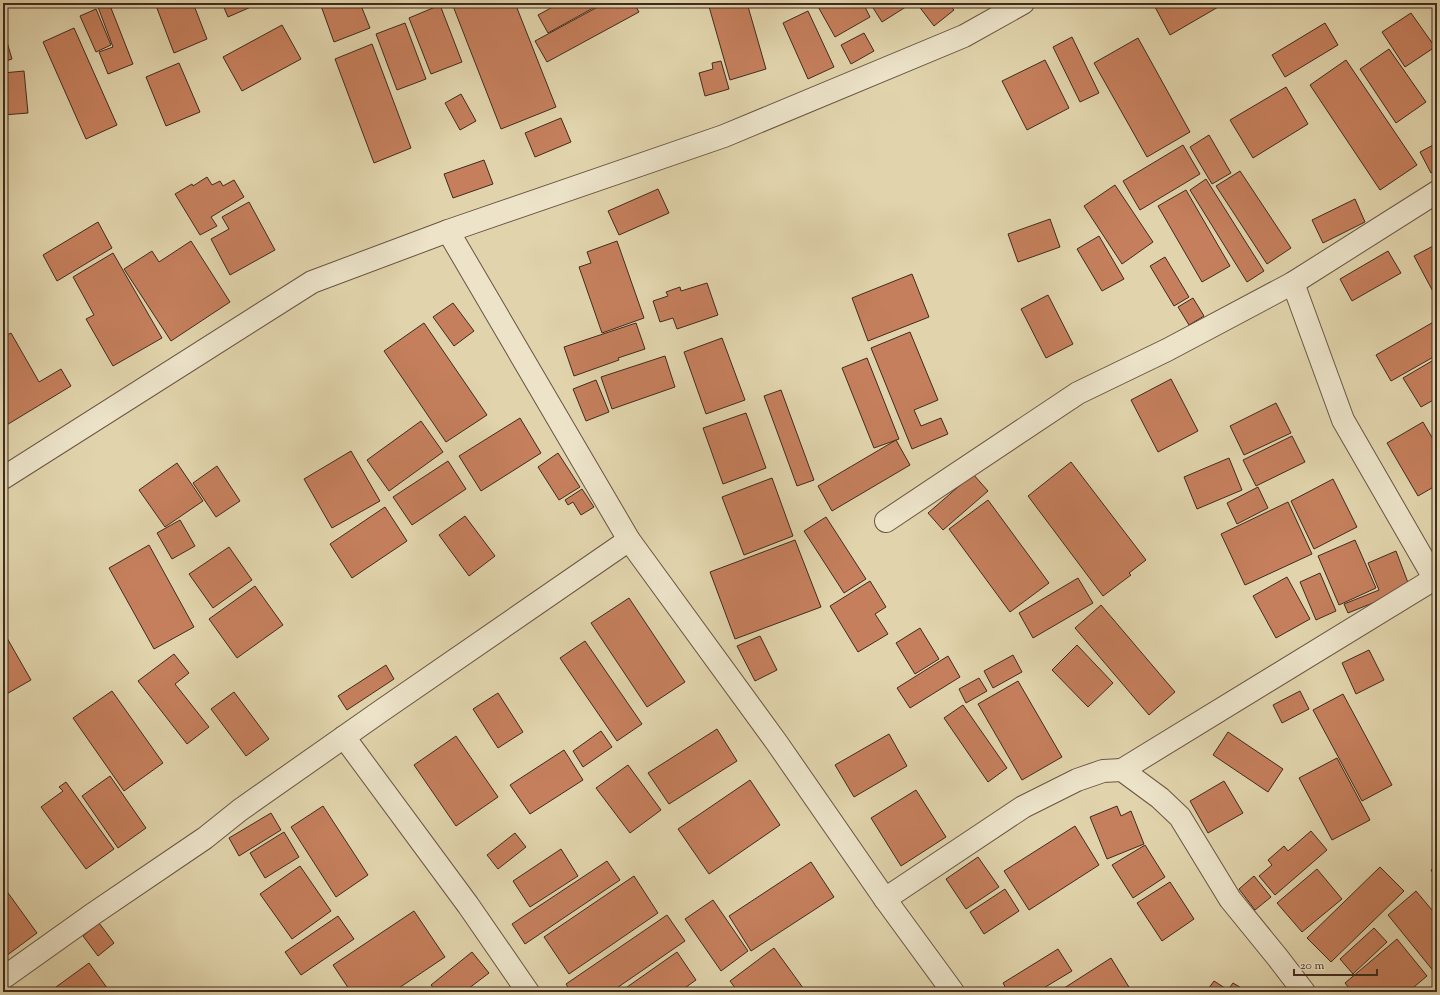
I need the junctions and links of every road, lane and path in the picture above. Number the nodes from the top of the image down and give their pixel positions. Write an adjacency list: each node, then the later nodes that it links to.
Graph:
1 (1023, 3): 3 (street)
2 (1437, 192): 4 (street)
3 (448, 231): 5 (street); 7 (street)
4 (1292, 283): 6 (street); 8 (street)
5 (3, 478)
6 (886, 521)
7 (629, 540): 9 (street); 11 (street)
8 (1436, 581): 10 (street)
9 (344, 737): 12 (street); 13 (street)
10 (1122, 770): 11 (street); 15 (street)
11 (885, 899): 14 (street)
12 (3, 978)
13 (528, 992)
14 (953, 992)
15 (1304, 992)

